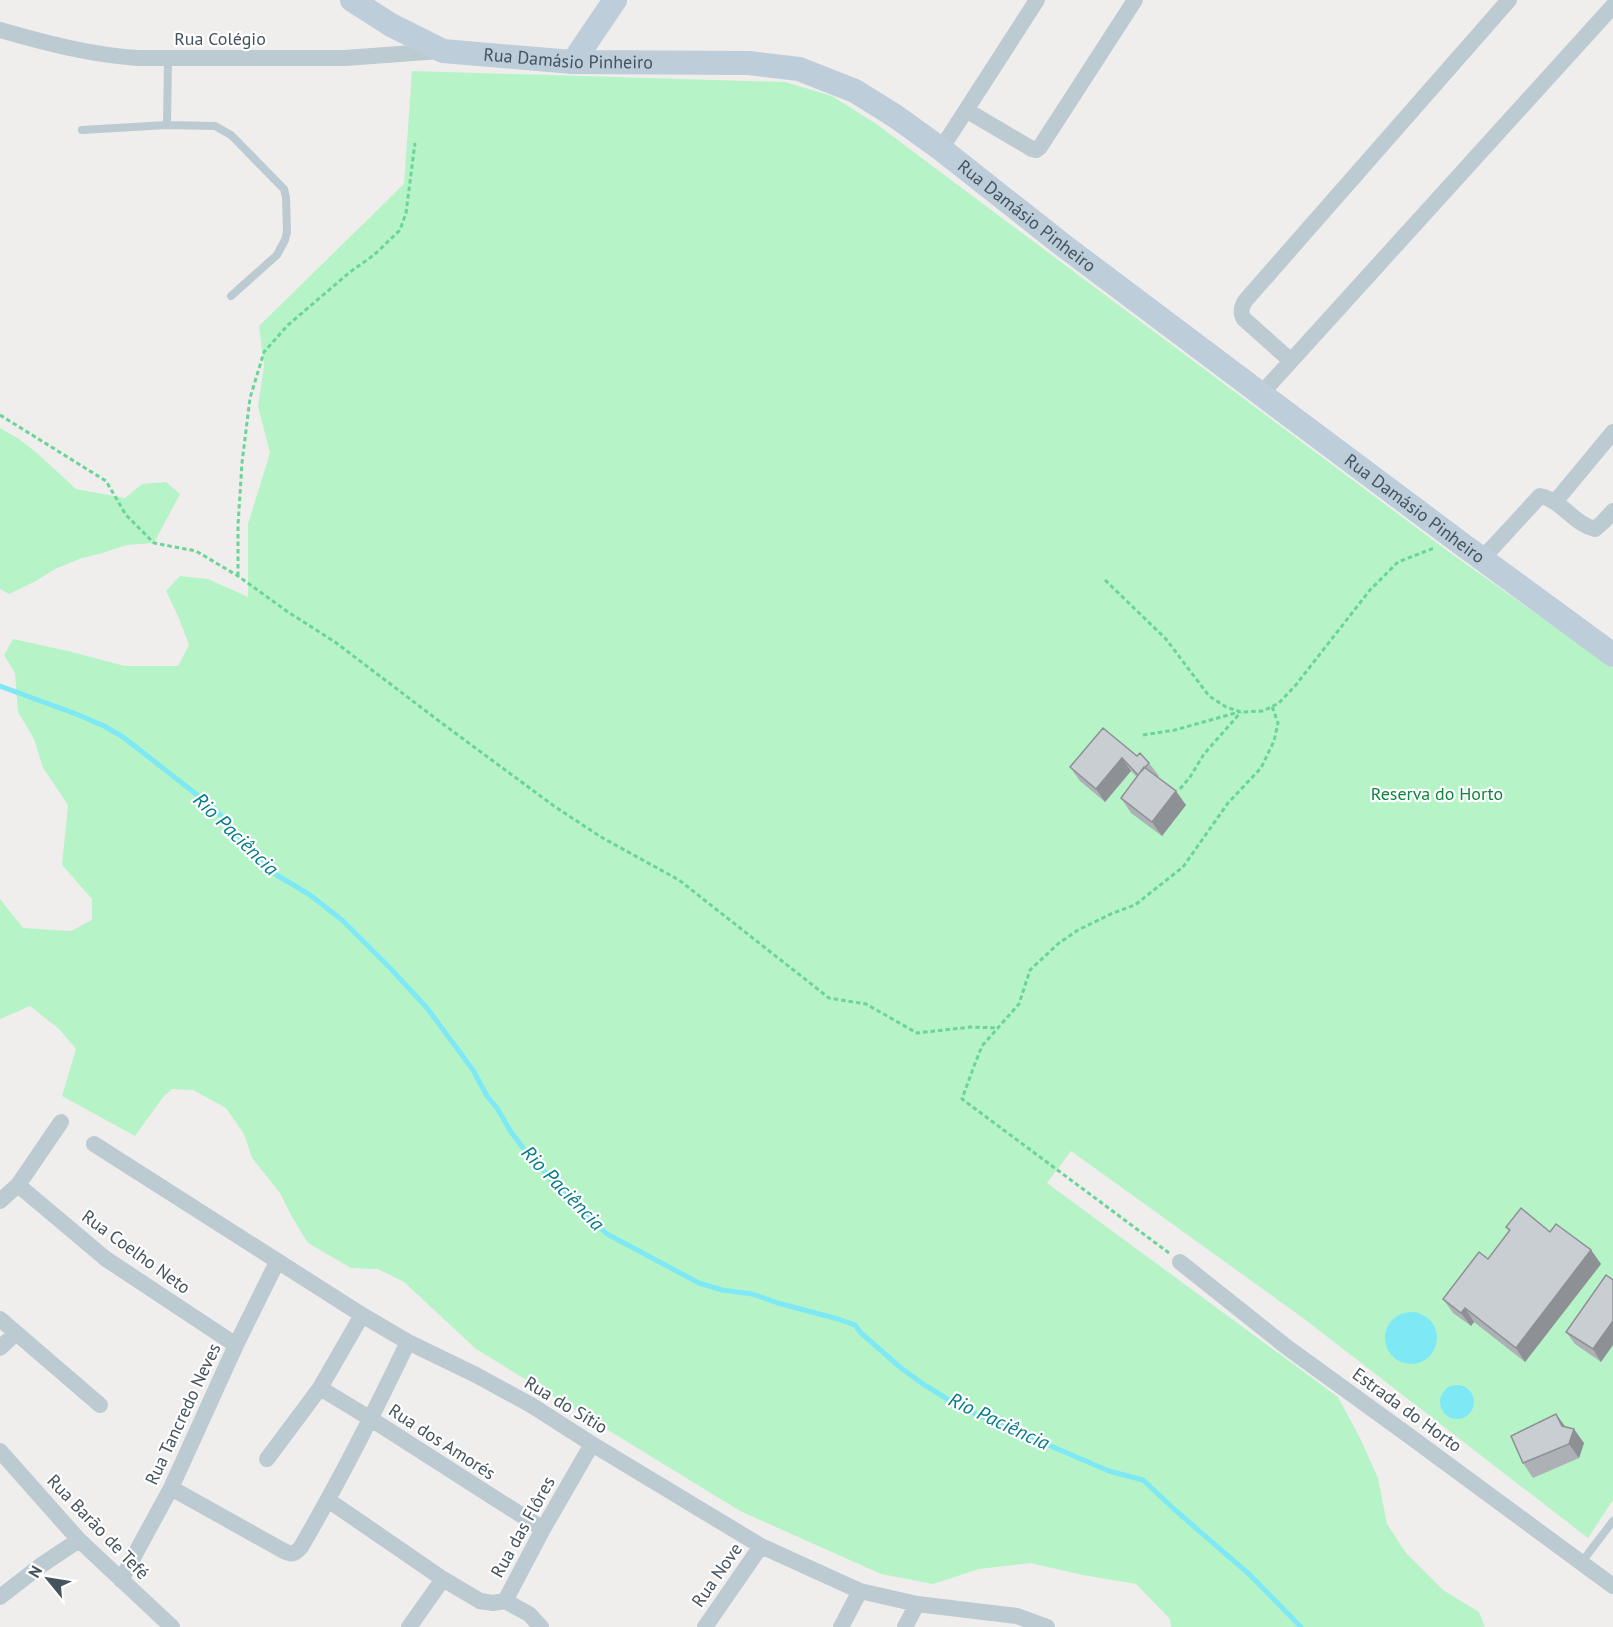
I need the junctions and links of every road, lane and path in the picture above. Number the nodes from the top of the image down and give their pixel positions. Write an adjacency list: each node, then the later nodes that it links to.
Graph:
1 (351, 0): 8 (street, Rua Damásio Pinheiro)
2 (615, 0): 10 (street)
3 (1037, 0): 11 (street)
4 (1135, 0): 11 (street)
5 (1509, 0): 17 (street)
6 (1613, 6): 17 (street)
7 (0, 30): 9 (street, Rua Colégio)
8 (444, 51): 9 (street, Rua Colégio); 10 (street, Rua Damásio Pinheiro)
9 (168, 58): 12 (lane)
10 (573, 62): 15 (street, Rua Damásio Pinheiro)
11 (966, 110): 15 (street)
12 (167, 125): 13 (lane); 16 (lane)
13 (82, 130)
14 (415, 143): 25 (path)
15 (941, 149): 18 (street, Rua Damásio Pinheiro)
16 (231, 296)
17 (1291, 361): 18 (street)
18 (1261, 394): 23 (street, Rua Damásio Pinheiro)
19 (0, 415): 25 (path)
20 (1613, 432): 21 (street)
21 (1555, 502): 22 (street); 24 (street)
22 (1613, 511)
23 (1459, 542): 24 (street, Rua Damásio Pinheiro); 28 (path)
24 (1482, 559): 27 (street, Rua Damásio Pinheiro)
25 (238, 576): 32 (path)
26 (1105, 580): 29 (path)
27 (1610, 648)
28 (1272, 706): 29 (path); 32 (path)
29 (1241, 712): 30 (path); 31 (path)
30 (1143, 735)
31 (1180, 789)
32 (999, 1028): 38 (path)
33 (61, 1122): 35 (street)
34 (94, 1144): 37 (street, Rua do Sítio)
35 (18, 1185): 36 (street); 43 (street, Rua Coelho Neto)
36 (0, 1201)
37 (277, 1262): 39 (street, Rua do Sítio); 43 (street, Rua Tancredo Neves)
38 (1180, 1262): 57 (street, Estrada do Horto)
39 (362, 1316): 42 (street, Rua do Sítio); 45 (street)
40 (0, 1319): 41 (street)
41 (15, 1334): 44 (street); 46 (street)
42 (408, 1342): 47 (street); 48 (street, Rua do Sítio)
43 (236, 1345): 51 (street, Rua Tancredo Neves)
44 (0, 1348)
45 (320, 1388): 47 (street, Rua dos Amorés); 50 (street)
46 (99, 1406)
47 (371, 1419): 52 (street); 54 (street, Rua dos Amorés)
48 (592, 1444): 54 (street, Rua das Flôres); 56 (street, Rua do Sítio)
49 (0, 1451): 55 (street, Rua Barão de Tefé)
50 (267, 1459)
51 (171, 1488): 52 (street); 59 (street, Rua Tancredo Neves)
52 (328, 1500): 58 (street, Rua das Flôres)
53 (1613, 1521): 57 (lane)
54 (543, 1529): 63 (street, Rua das Flôres)
55 (79, 1540): 59 (street, Rua Barão de Tefé); 62 (street)
56 (761, 1546): 61 (street, Rua do Sítio); 68 (street, Rua Nove)
57 (1581, 1563): 60 (street, Estrada do Horto)
58 (442, 1579): 63 (street, Rua das Flôres); 66 (street)
59 (121, 1580): 65 (street, Rua Barão de Tefé)
60 (1613, 1586)
61 (860, 1591): 64 (street, Rua do Sítio); 69 (street)
62 (0, 1597)
63 (505, 1601): 67 (street)
64 (917, 1604): 70 (street); 71 (street, Rua do Sítio)
65 (172, 1627)
66 (409, 1627)
67 (541, 1627)
68 (705, 1627)
69 (841, 1627)
70 (905, 1627)
71 (1047, 1627)

